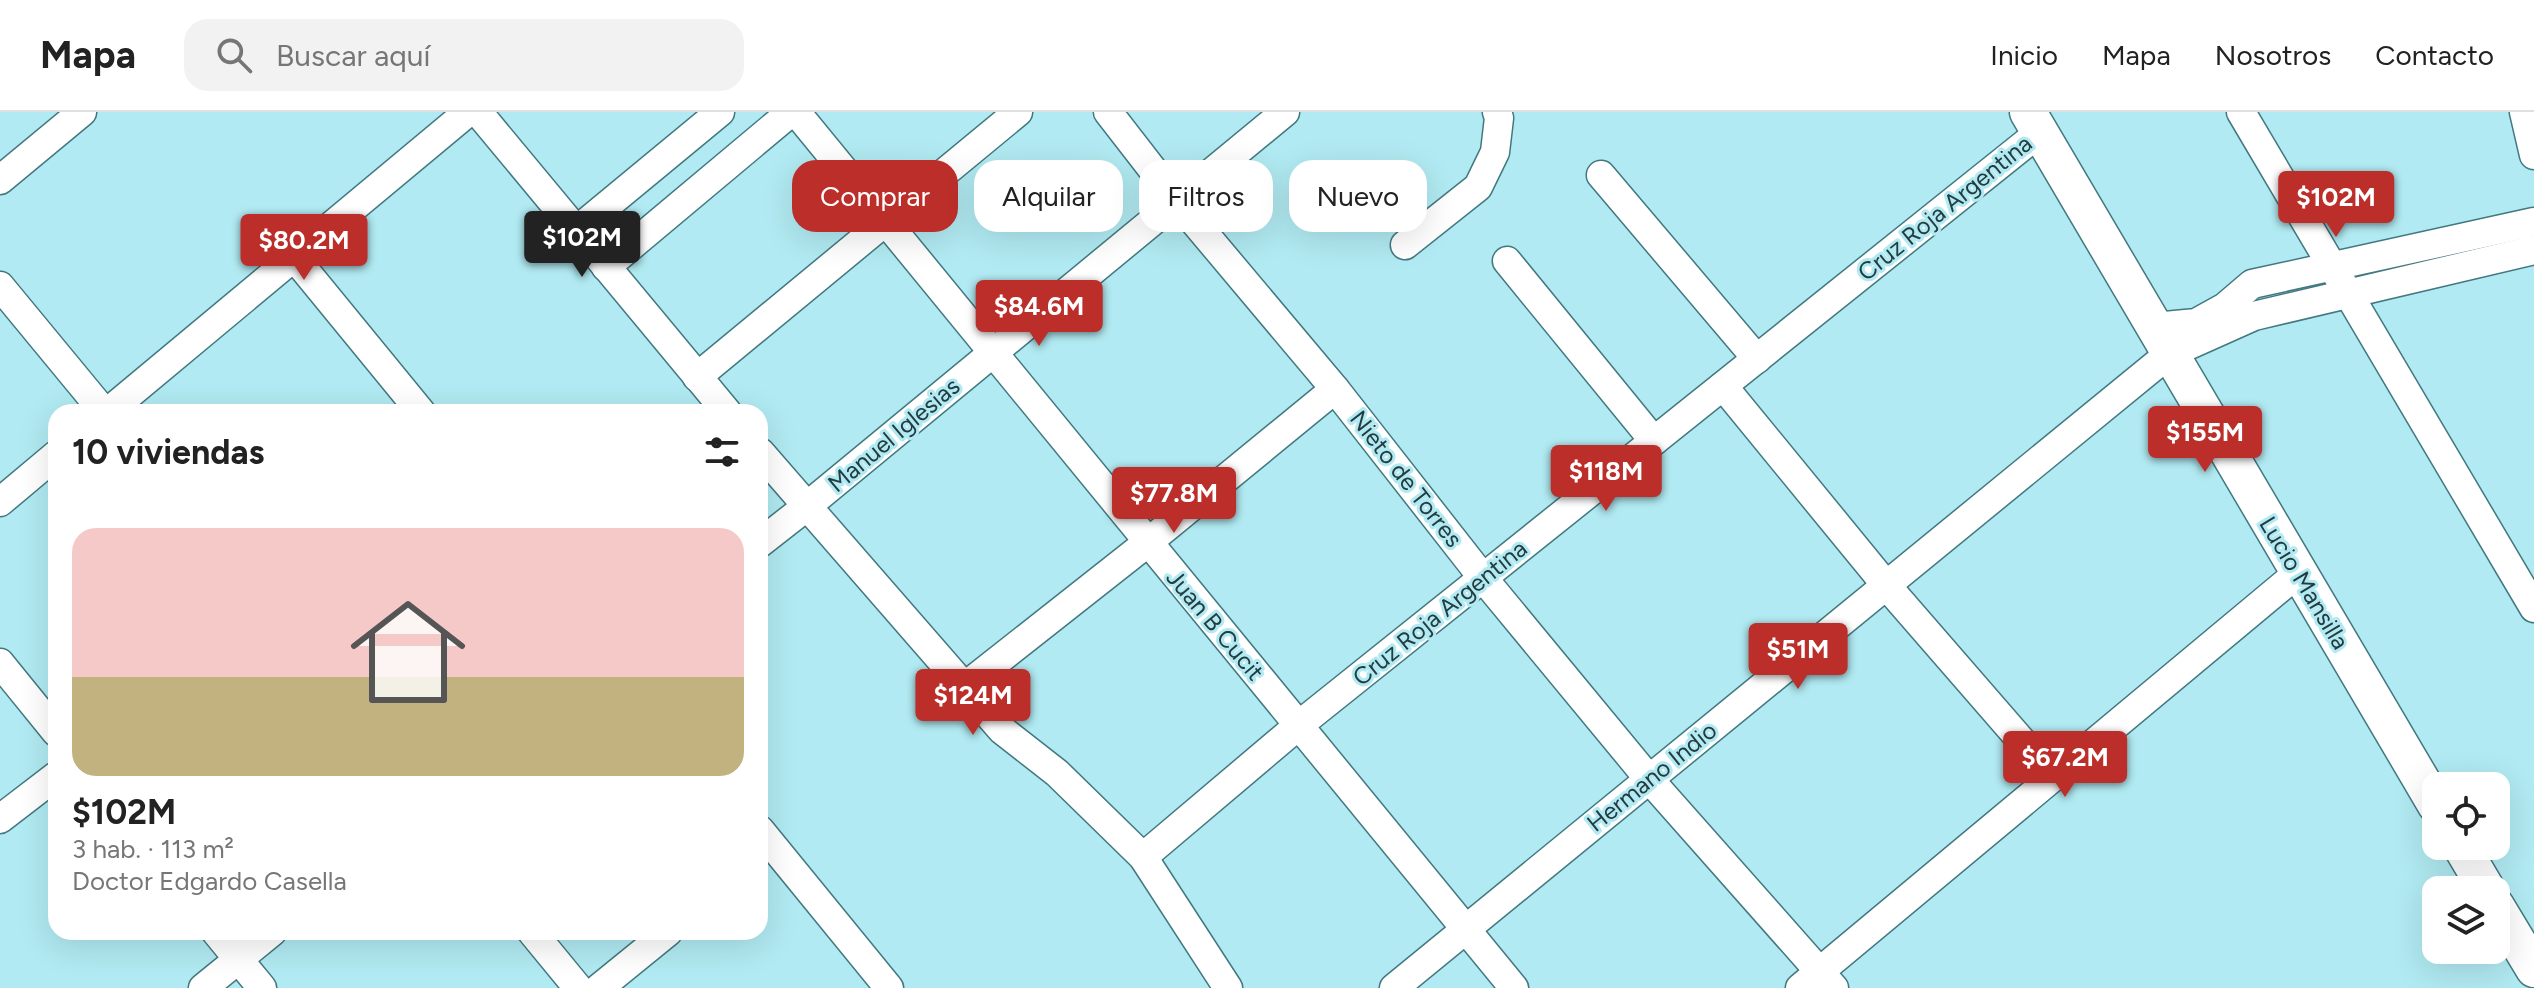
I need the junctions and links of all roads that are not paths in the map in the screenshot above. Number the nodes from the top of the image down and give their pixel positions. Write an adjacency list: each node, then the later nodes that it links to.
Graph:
1 (82, 112): 19 (street)
2 (468, 112): 28 (street)
3 (478, 112): 21 (street)
4 (720, 112): 21 (street)
5 (794, 112): 14 (street, Juan B Cucit); 31 (street)
6 (1018, 112): 15 (street)
7 (1108, 112): 16 (street, Nieto de Torres)
8 (1285, 112): 17 (street, Manuel Iglesias)
9 (1497, 112): 26 (street)
10 (2241, 112): 30 (street)
11 (2524, 112): 13 (street)
12 (2034, 122): 34 (main road, Lucio Mansilla); 36 (street, Cruz Roja Argentina)
13 (2534, 155)
14 (834, 160)
15 (958, 160)
16 (1145, 160)
17 (1227, 160)
18 (1601, 175): 36 (street)
19 (0, 180)
20 (2534, 222): 30 (street)
21 (576, 231): 31 (street)
22 (870, 232): 37 (street)
23 (894, 232): 35 (street, Juan B Cucit)
24 (1139, 232): 35 (street, Manuel Iglesias)
25 (1203, 232): 39 (street, Nieto de Torres)
26 (1405, 245)
27 (2534, 250): 33 (street, Hermano Indio)
28 (294, 257): 41 (street); 42 (street)
29 (1507, 261): 44 (street)
30 (2334, 266): 33 (street); 34 (street)
31 (606, 267): 37 (street)
32 (0, 286): 40 (street)
33 (2350, 293): 34 (street, Hermano Indio); 54 (street)
34 (2162, 341): 51 (main road, Lucio Mansilla); 53 (street, Hermano Indio)
35 (993, 353): 48 (street, Manuel Iglesias); 50 (street, Juan B Cucit)
36 (1757, 359): 38 (street, Cruz Roja Argentina)
37 (697, 377): 43 (street)
38 (1723, 386): 44 (street, Cruz Roja Argentina); 53 (street)
39 (1335, 389): 50 (street); 52 (street, Nieto de Torres)
40 (99, 404)
41 (116, 404)
42 (414, 404)
43 (720, 404)
44 (1654, 441): 52 (street, Cruz Roja Argentina)
45 (48, 462): 47 (street)
46 (768, 462): 48 (street)
47 (0, 502)
48 (806, 507): 49 (street, Manuel Iglesias); 56 (street)
49 (768, 537)
50 (1147, 543): 56 (street); 58 (street, Juan B Cucit)
51 (2298, 573): 59 (street); 61 (main road, Lucio Mansilla)
52 (1483, 578): 58 (street, Cruz Roja Argentina); 60 (street, Nieto de Torres)
53 (1886, 585): 59 (street); 60 (street, Hermano Indio)
54 (2534, 608)
55 (0, 663): 57 (street)
56 (963, 688): 65 (street)
57 (48, 722)
58 (1299, 725): 65 (street, Cruz Roja Argentina); 66 (street, Juan B Cucit)
59 (2052, 776): 74 (street)
60 (1649, 779): 66 (street, Hermano Indio); 74 (street, Nieto de Torres)
61 (2422, 781)
62 (48, 782): 63 (street)
63 (0, 819)
64 (768, 849): 79 (street)
65 (1143, 857): 80 (street)
66 (1466, 929): 81 (street, Hermano Indio); 82 (street, Juan B Cucit)
67 (2510, 929): 73 (main road)
68 (223, 940): 72 (street)
69 (262, 940): 72 (street)
70 (539, 940): 77 (street)
71 (658, 940): 78 (street)
72 (238, 959): 75 (street); 76 (street)
73 (2534, 969)
74 (1818, 982)
75 (203, 988)
76 (262, 988)
77 (578, 988)
78 (599, 988)
79 (889, 988)
80 (1228, 988)
81 (1394, 988)
82 (1514, 988)

